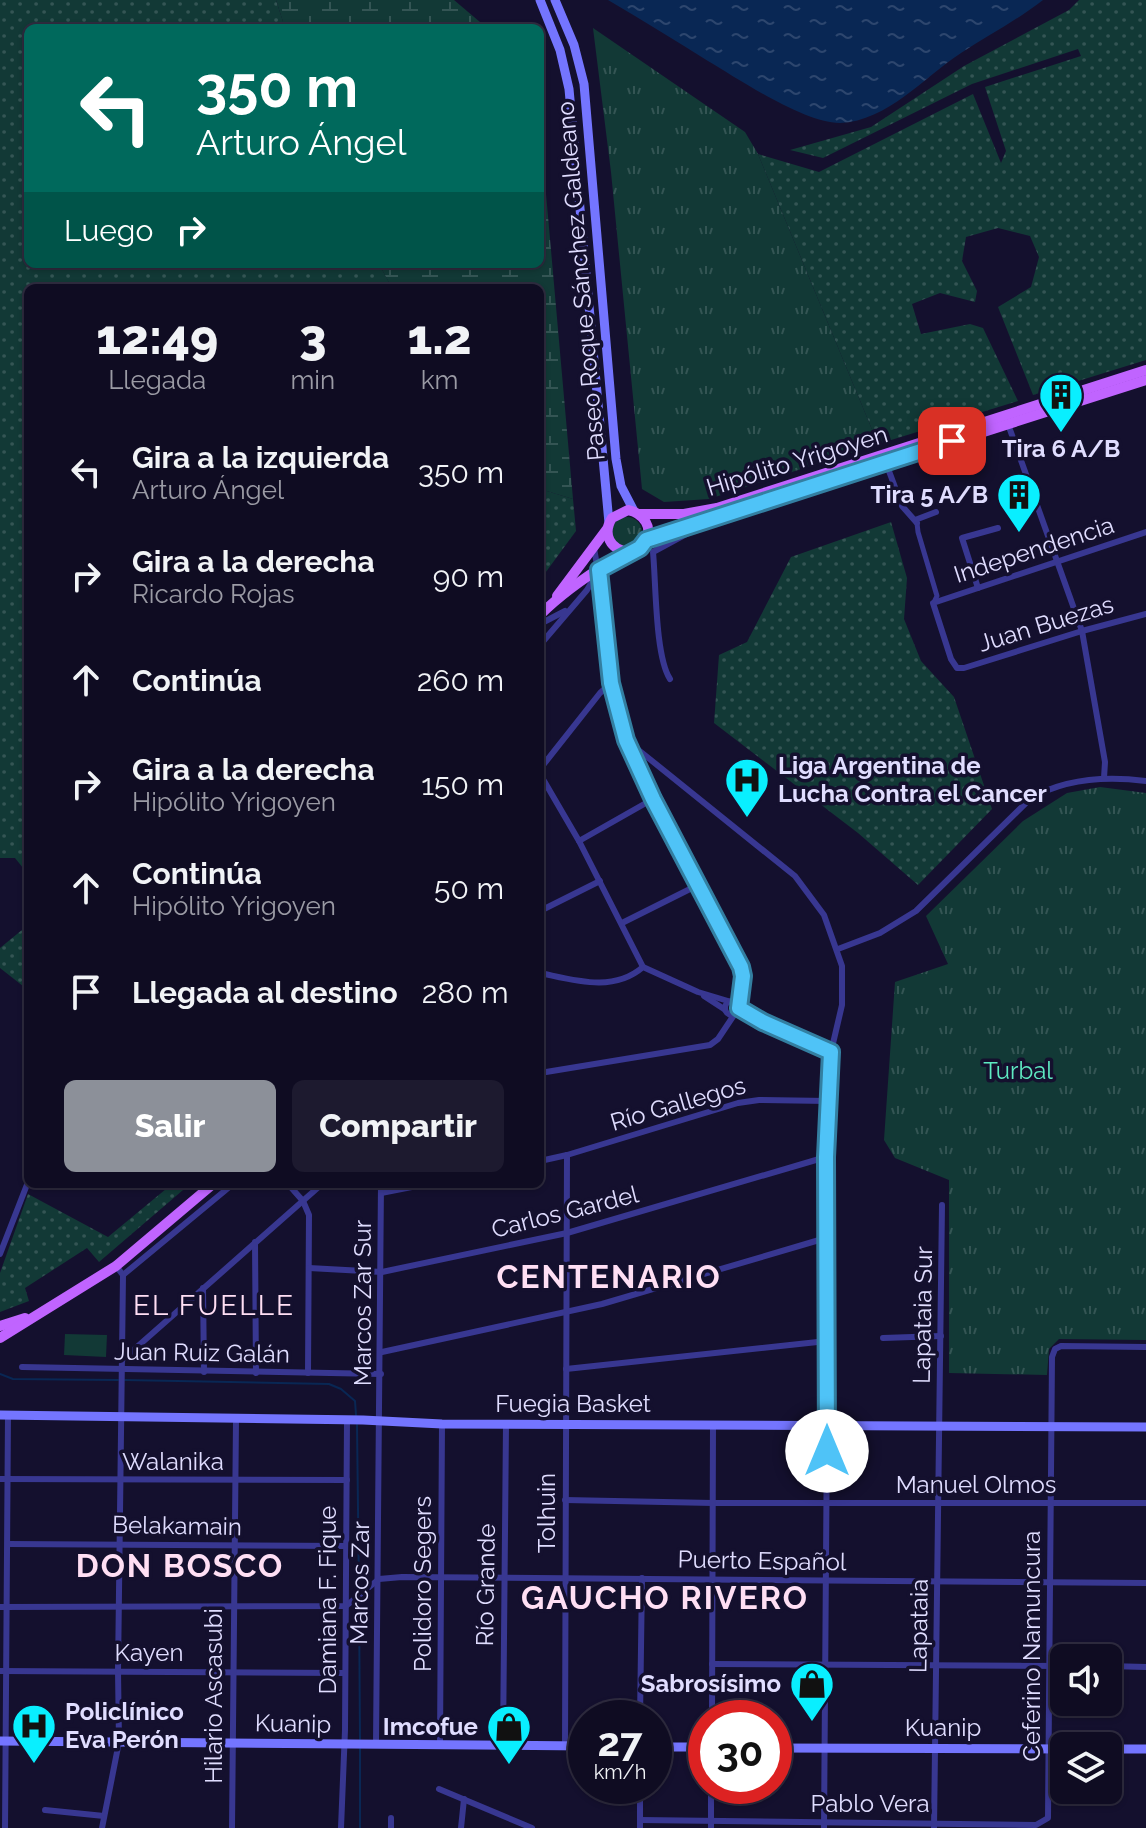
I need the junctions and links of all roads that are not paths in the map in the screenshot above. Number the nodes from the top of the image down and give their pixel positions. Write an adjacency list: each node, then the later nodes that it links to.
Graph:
1 (540, 0): 4 (main road, Paseo Roque Sánchez Galdeano)
2 (555, 0): 3 (main road, Paseo Roque Sánchez Galdeano)
3 (574, 45): 4 (main road); 5 (main road, Paseo Roque Sánchez Galdeano)
4 (560, 50): 6 (main road, Paseo Roque Sánchez Galdeano)
5 (603, 301): 6 (main road); 12 (main road, Paseo Roque Sánchez Galdeano)
6 (590, 302): 15 (main road, Paseo Roque Sánchez Galdeano)
7 (1146, 370): 9 (main road, Hipólito Yrigoyen)
8 (1146, 380): 9 (main road, Hipólito Yrigoyen)
9 (1007, 418): 10 (main road, Hipólito Yrigoyen); 22 (street)
10 (885, 459): 12 (main road, Hipólito Yrigoyen); 13 (main road, Hipólito Yrigoyen); 14 (street)
11 (936, 512): 14 (street)
12 (637, 513): 15 (main road); 18 (main road)
13 (705, 519): 18 (main road, Hipólito Yrigoyen); 21 (street)
14 (916, 522): 27 (street)
15 (608, 526): 19 (main road); 20 (main road)
16 (998, 528): 24 (street)
17 (1146, 532): 22 (street, Independencia)
18 (645, 542): 20 (main road); 21 (street)
19 (594, 544): 23 (street); 28 (main road)
20 (629, 552): 23 (main road)
21 (653, 552): 35 (street)
22 (1058, 561): 24 (street, Independencia); 33 (street)
23 (599, 570): 25 (street); 26 (street); 28 (main road)
24 (978, 588): 27 (street, Independencia)
25 (587, 590): 26 (street); 29 (street)
26 (602, 597): 36 (street)
27 (933, 603): 33 (street, Juan Buezas)
28 (551, 604): 30 (main road)
29 (569, 608): 32 (street); 34 (street)
30 (544, 611)
31 (1146, 614): 33 (street, Juan Buezas)
32 (544, 622)
33 (1082, 631): 40 (street)
34 (544, 640)
35 (670, 679)
36 (611, 683): 37 (street); 38 (street)
37 (626, 740): 42 (street); 48 (street)
38 (544, 766)
39 (544, 778): 43 (street)
40 (1104, 778): 41 (street); 48 (street)
41 (1146, 781)
42 (653, 799): 43 (street); 45 (street)
43 (579, 841): 44 (street)
44 (600, 881): 46 (street); 47 (street)
45 (698, 885): 47 (street); 54 (street)
46 (544, 909)
47 (622, 923): 49 (street)
48 (838, 949): 56 (street)
49 (643, 967): 50 (street); 51 (street)
50 (544, 974)
51 (698, 992): 52 (street); 53 (street)
52 (728, 1001): 53 (street); 54 (street)
53 (725, 1010): 54 (street); 55 (street)
54 (737, 1010): 55 (street); 56 (street)
55 (718, 1039): 57 (street)
56 (831, 1052): 58 (street)
57 (544, 1072)
58 (828, 1101): 59 (street, Río Gallegos); 60 (street)
59 (567, 1155): 61 (street, Río Gallegos); 72 (street, Tolhuin)
60 (826, 1157): 72 (street, Carlos Gardel); 73 (street)
61 (544, 1160)
62 (26, 1188): 75 (street)
63 (209, 1188): 77 (main road)
64 (228, 1188): 77 (street)
65 (292, 1188): 70 (street)
66 (318, 1188): 70 (street)
67 (381, 1188): 69 (street, Marcos Zar Sur)
68 (407, 1188): 69 (street)
69 (381, 1193): 78 (street, Marcos Zar Sur)
70 (303, 1201): 74 (street); 76 (street)
71 (942, 1205): 83 (street, Lapataia Sur)
72 (567, 1233): 78 (street, Carlos Gardel); 80 (street, Tolhuin)
73 (826, 1238): 80 (street); 86 (street)
74 (255, 1242): 79 (street); 94 (street)
75 (0, 1254)
76 (309, 1268): 78 (street, Carlos Gardel); 95 (street)
77 (119, 1270): 81 (main road); 89 (street)
78 (382, 1272): 88 (street, Marcos Zar Sur)
79 (203, 1288): 89 (street); 92 (street)
80 (567, 1312): 88 (street); 91 (street, Tolhuin)
81 (34, 1315): 82 (main road); 84 (main road)
82 (0, 1326)
83 (941, 1336): 85 (street); 106 (street, Lapataia Sur)
84 (0, 1338)
85 (883, 1338)
86 (827, 1341): 91 (street); 107 (street)
87 (1146, 1347): 108 (street, Ceferino Namuncura)
88 (382, 1352): 96 (street, Marcos Zar Sur)
89 (121, 1361): 93 (street)
90 (22, 1367): 93 (street, Juan Ruiz Galán)
91 (566, 1369): 104 (street, Tolhuin)
92 (204, 1372): 93 (street, Juan Ruiz Galán); 94 (street, Juan Ruiz Galán)
93 (121, 1373): 98 (street)
94 (256, 1373): 95 (street, Juan Ruiz Galán)
95 (308, 1373): 96 (street, Juan Ruiz Galán)
96 (381, 1374): 101 (street, Marcos Zar Sur)
97 (4, 1415): 98 (main road, Fuegia Basket); 110 (street)
98 (121, 1418): 99 (main road, Fuegia Basket); 111 (street)
99 (236, 1420): 100 (main road, Fuegia Basket); 113 (street, Hilario Ascasubi)
100 (347, 1420): 101 (main road, Fuegia Basket); 112 (street, Damiana F. Fique)
101 (379, 1422): 102 (main road, Fuegia Basket); 129 (street, Marcos Zar)
102 (442, 1424): 103 (main road, Fuegia Basket); 125 (street, Polidoro Segers)
103 (506, 1424): 104 (main road, Fuegia Basket); 126 (street, Río Grande)
104 (565, 1424): 105 (main road, Fuegia Basket); 114 (street, Tolhuin)
105 (713, 1425): 107 (main road, Fuegia Basket); 116 (street)
106 (940, 1425): 107 (main road, Fuegia Basket); 108 (main road, Fuegia Basket); 117 (street, Lapataia)
107 (827, 1426): 115 (street)
108 (1051, 1426): 109 (main road, Fuegia Basket); 119 (street, Ceferino Namuncura)
109 (1146, 1427)
110 (4, 1479): 111 (street, Walanika); 121 (street)
111 (120, 1480): 113 (street, Walanika); 120 (street)
112 (347, 1480): 113 (street, Walanika); 123 (street, Damiana F. Fique)
113 (234, 1481): 122 (street, Hilario Ascasubi)
114 (565, 1500): 116 (street, Manuel Olmos); 124 (street, Tolhuin)
115 (827, 1502): 116 (street, Manuel Olmos); 117 (street, Manuel Olmos); 130 (street)
116 (713, 1503): 128 (street)
117 (939, 1503): 119 (street, Manuel Olmos); 131 (street, Lapataia)
118 (1146, 1503): 119 (street, Manuel Olmos)
119 (1050, 1504): 132 (street, Ceferino Namuncura)
120 (120, 1543): 121 (street, Belakamain); 122 (street, Belakamain); 134 (street)
121 (8, 1544): 136 (street)
122 (233, 1545): 123 (street, Belakamain); 137 (street, Hilario Ascasubi)
123 (347, 1546): 135 (street, Damiana F. Fique)
124 (565, 1577): 126 (street, Puerto Español); 127 (street, Puerto Español); 158 (street, Tolhuin)
125 (440, 1578): 126 (street, Puerto Español); 129 (street, Puerto Español); 156 (street, Polidoro Segers)
126 (504, 1578): 157 (street, Río Grande)
127 (642, 1578): 128 (street, Puerto Español); 149 (street)
128 (713, 1578): 130 (street, Puerto Español); 139 (street)
129 (379, 1579): 135 (street); 155 (street, Marcos Zar)
130 (825, 1579): 131 (street, Puerto Español); 140 (street)
131 (938, 1580): 132 (street, Puerto Español); 141 (street, Lapataia)
132 (1050, 1581): 133 (street, Puerto Español); 138 (street, Ceferino Namuncura)
133 (1146, 1583)
134 (118, 1606): 136 (street); 137 (street); 146 (street)
135 (346, 1606): 137 (street); 148 (street, Damiana F. Fique)
136 (4, 1607): 145 (street)
137 (232, 1607): 147 (street, Hilario Ascasubi)
138 (1050, 1644)
139 (712, 1664): 140 (street); 150 (street)
140 (825, 1664): 141 (street); 160 (street)
141 (936, 1664): 142 (street); 161 (street, Lapataia)
142 (1050, 1666)
143 (1122, 1666): 144 (street)
144 (1146, 1667)
145 (4, 1671): 146 (street, Kayen); 151 (street)
146 (118, 1671): 147 (street, Kayen); 152 (street)
147 (232, 1671): 148 (street, Kayen); 153 (street, Hilario Ascasubi)
148 (345, 1673): 154 (street, Damiana F. Fique)
149 (640, 1700)
150 (712, 1700)
151 (4, 1741): 152 (main road, Kuanip); 167 (street)
152 (119, 1742): 153 (main road, Kuanip); 170 (street)
153 (232, 1743): 154 (main road, Kuanip); 179 (street, Hilario Ascasubi)
154 (348, 1744): 155 (main road, Kuanip); 180 (street, Damiana F. Fique)
155 (372, 1744): 156 (main road, Kuanip)
156 (440, 1745): 157 (main road, Kuanip)
157 (503, 1746): 158 (main road, Kuanip)
158 (565, 1746)
159 (792, 1748): 160 (main road, Kuanip)
160 (824, 1748): 161 (main road, Kuanip); 175 (street)
161 (936, 1748): 162 (main road, Kuanip); 176 (street, Lapataia)
162 (1050, 1749): 172 (street, Ceferino Namuncura)
163 (1122, 1749): 164 (main road)
164 (1146, 1749)
165 (439, 1789): 166 (street)
166 (464, 1799): 182 (street); 183 (street)
167 (3, 1801): 177 (street)
168 (711, 1804): 174 (street)
169 (45, 1810): 170 (street)
170 (104, 1816): 178 (street)
171 (391, 1818): 181 (street)
172 (1048, 1818): 176 (street, Pablo Vera)
173 (640, 1824): 174 (street, Pablo Vera)
174 (711, 1825): 175 (street, Pablo Vera)
175 (824, 1825): 176 (street, Pablo Vera)
176 (934, 1825)
177 (5, 1828)
178 (102, 1828)
179 (232, 1828)
180 (341, 1828)
181 (391, 1828)
182 (461, 1828)
183 (532, 1828)

